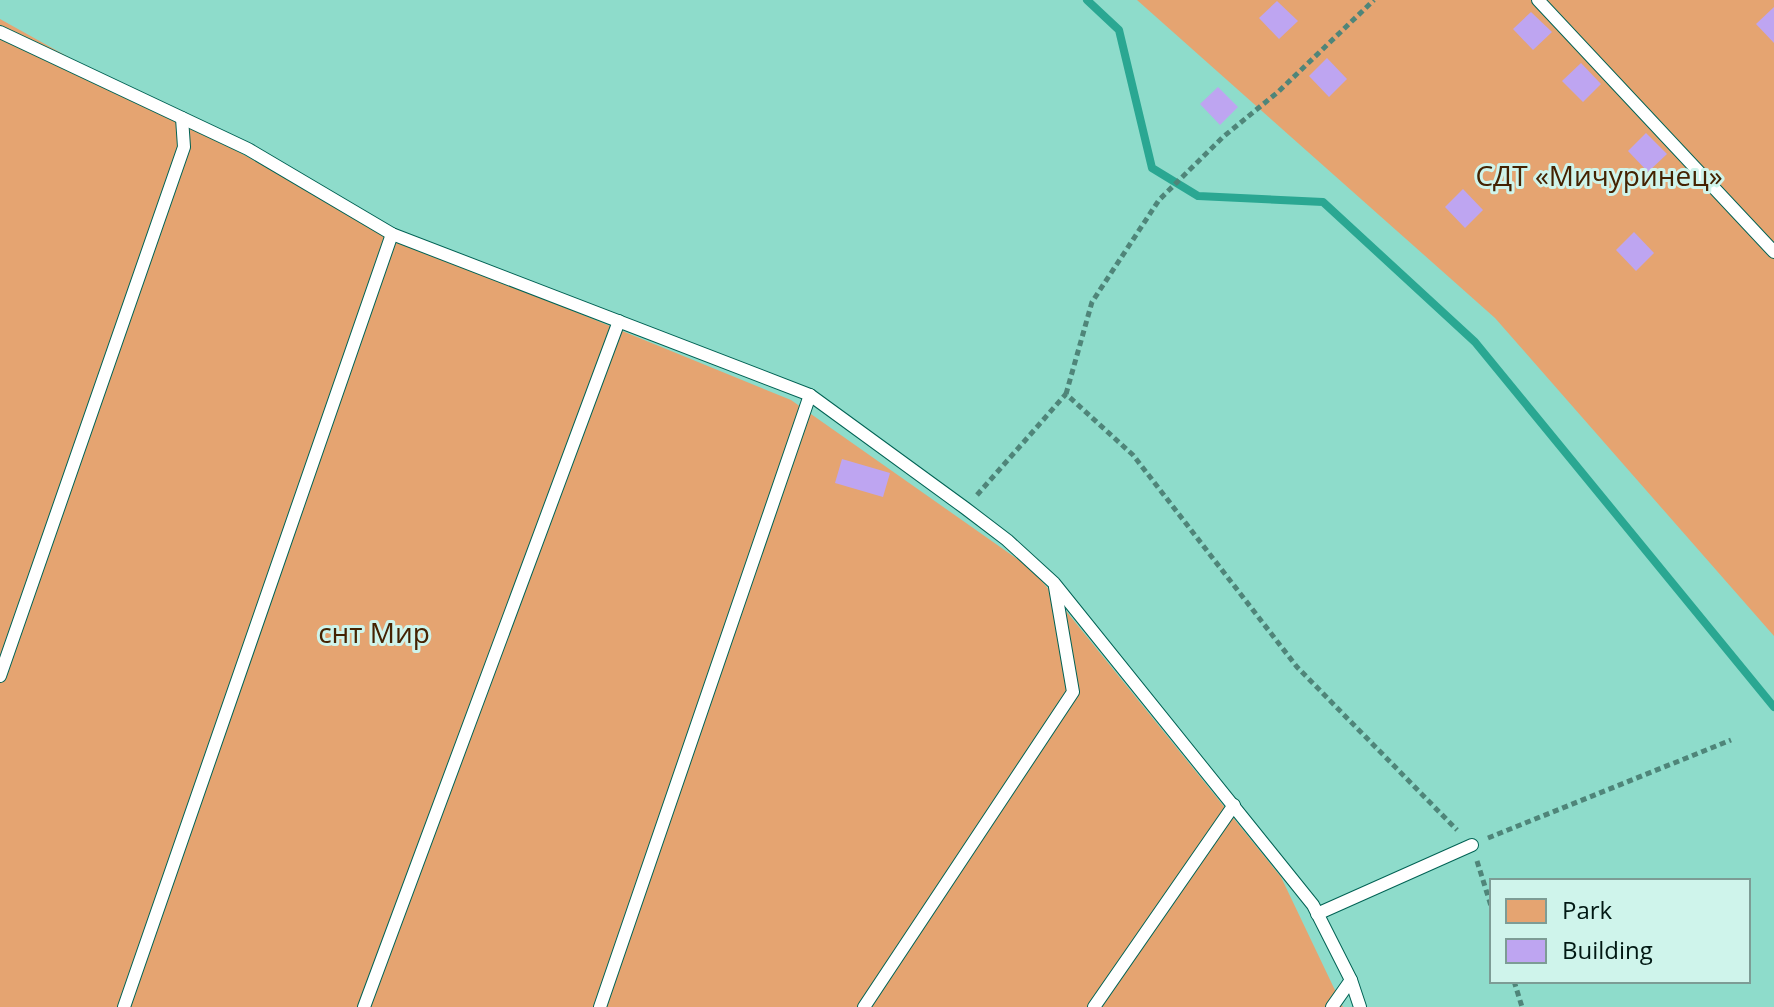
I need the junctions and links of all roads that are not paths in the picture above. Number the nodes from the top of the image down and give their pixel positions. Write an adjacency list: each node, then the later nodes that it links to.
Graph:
1 (1538, 0): 5 (lane)
2 (0, 32): 3 (lane)
3 (182, 118): 4 (lane); 9 (lane)
4 (392, 234): 6 (lane); 14 (lane)
5 (1774, 252)
6 (619, 321): 7 (lane); 15 (lane)
7 (810, 395): 8 (lane); 16 (lane)
8 (1054, 583): 10 (lane); 17 (lane)
9 (0, 676)
10 (1234, 805): 12 (lane); 18 (lane)
11 (1472, 845): 12 (lane)
12 (1317, 914): 13 (lane)
13 (1351, 980): 19 (lane); 20 (lane)
14 (124, 1007)
15 (364, 1007)
16 (600, 1007)
17 (864, 1007)
18 (1094, 1007)
19 (1332, 1007)
20 (1360, 1007)

